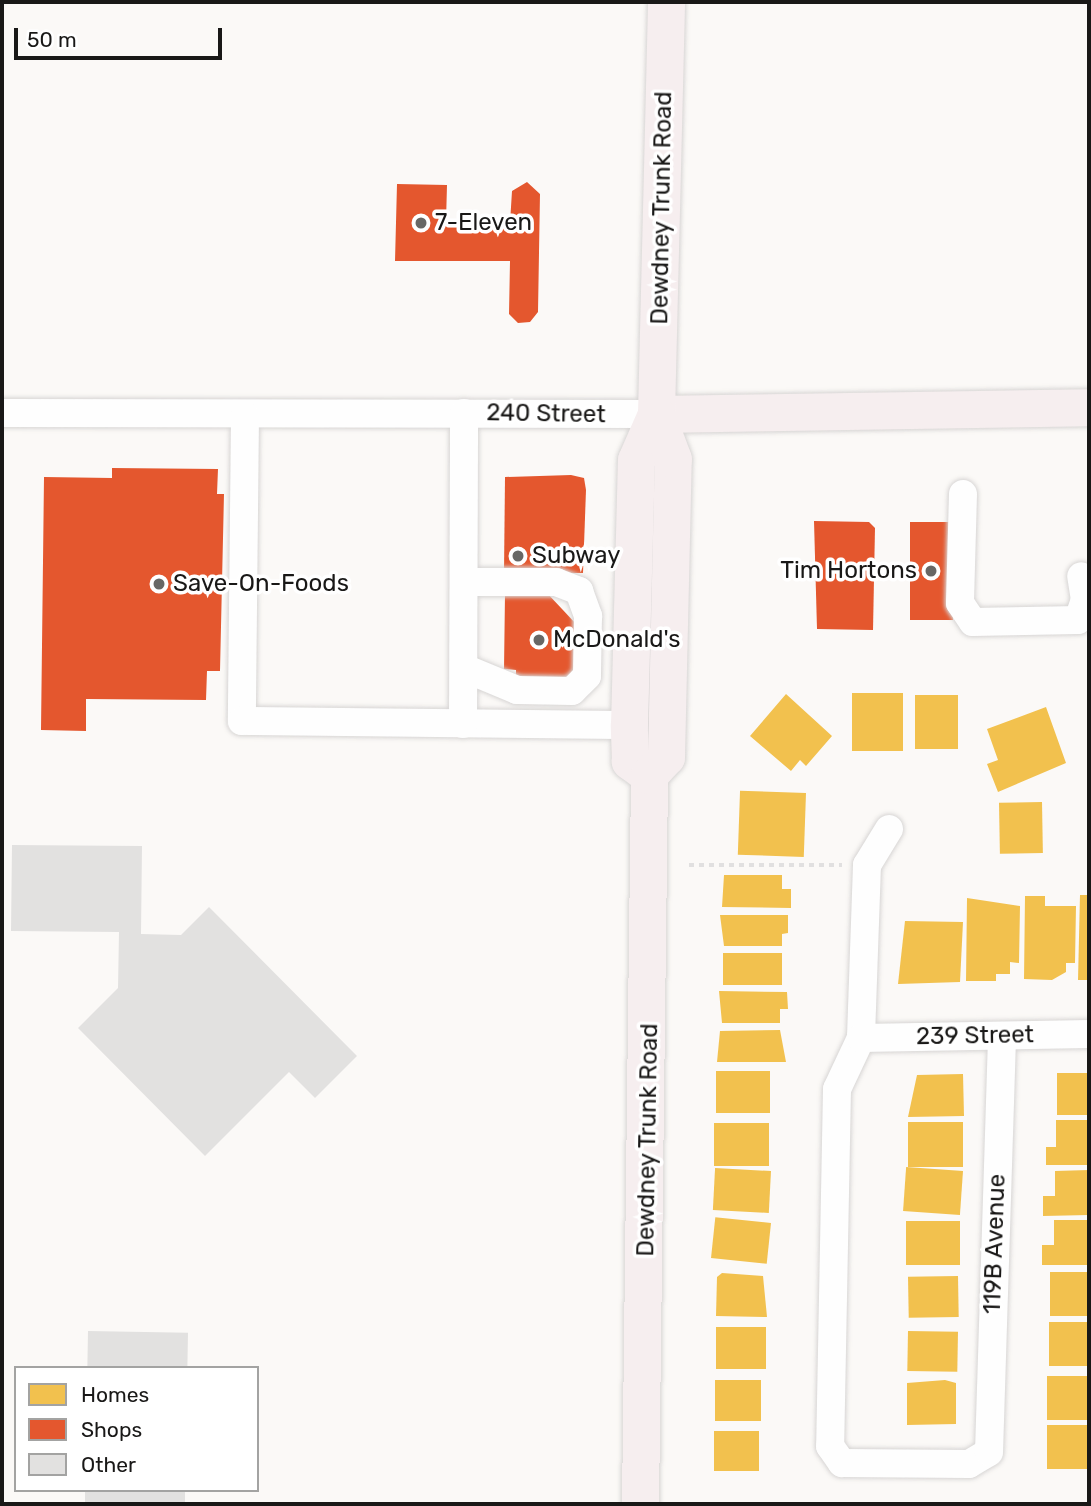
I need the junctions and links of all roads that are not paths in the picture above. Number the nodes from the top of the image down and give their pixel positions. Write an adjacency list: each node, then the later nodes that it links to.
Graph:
1 (666, 2): 5 (main road, Dewdney Trunk Road)
2 (1089, 407): 5 (main road, 240 Street)
3 (2, 413): 6 (street, 240 Street)
4 (464, 413): 5 (street, 240 Street); 6 (street, 240 Street); 9 (street)
5 (656, 414): 12 (main road, Dewdney Trunk Road); 13 (main road, Dewdney Trunk Road)
6 (245, 416): 11 (street)
7 (963, 494): 8 (street)
8 (1081, 576)
9 (464, 582): 10 (street); 10 (street)
10 (464, 668): 11 (street)
11 (463, 724): 12 (street)
12 (629, 725): 13 (main road, Dewdney Trunk Road)
13 (649, 775): 18 (main road, Dewdney Trunk Road)
14 (889, 829): 17 (street)
15 (1089, 1034): 16 (street, 239 Street)
16 (1002, 1036): 17 (street, 239 Street); 17 (street, 119B Avenue)
17 (861, 1038)
18 (640, 1504)

